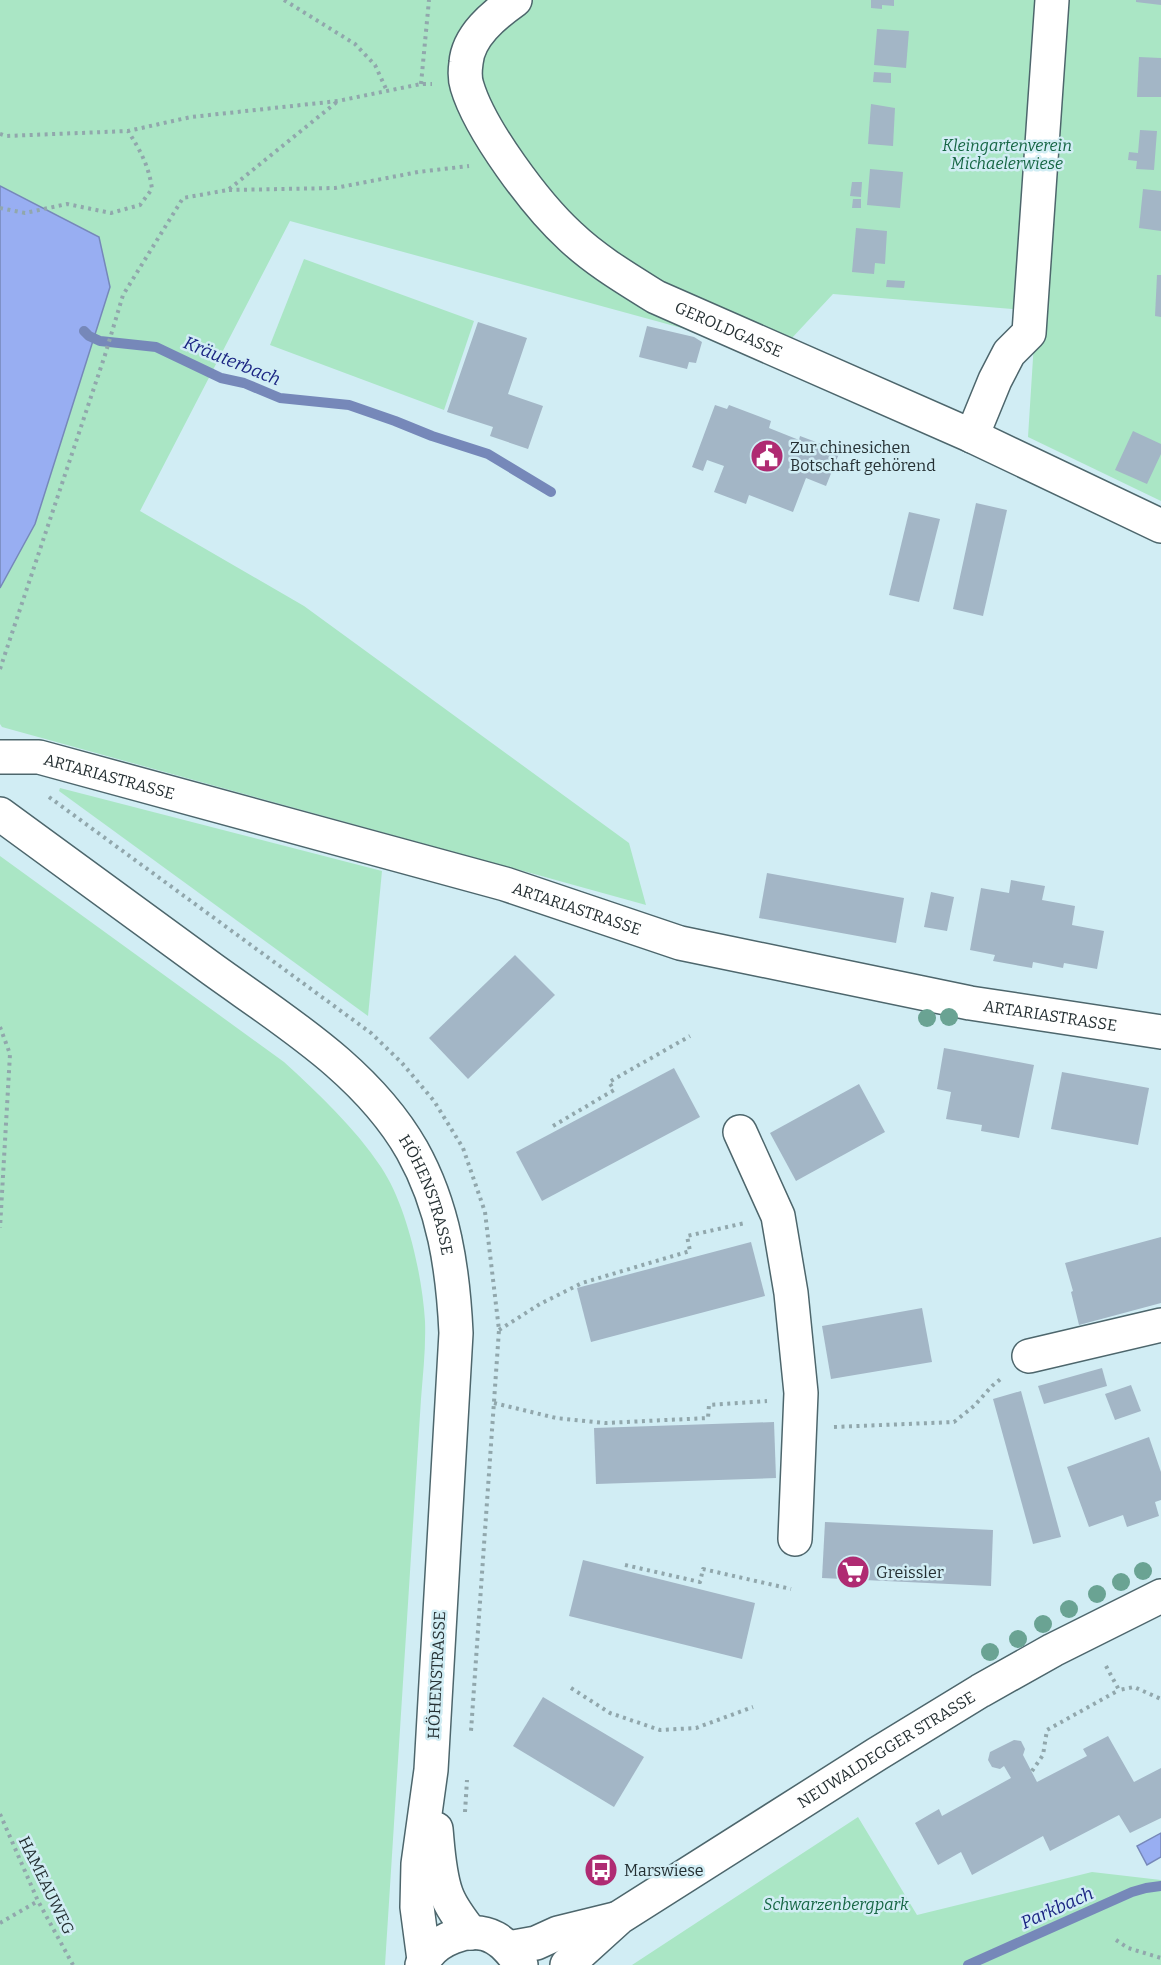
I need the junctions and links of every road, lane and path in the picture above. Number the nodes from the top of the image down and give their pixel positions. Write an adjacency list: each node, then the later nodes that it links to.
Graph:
1 (284, 0): 7 (path)
2 (429, 0): 6 (path)
3 (515, 0): 5 (main road, GEROLDGASSE)
4 (1052, 0): 14 (main road)
5 (466, 83): 6 (path); 11 (main road, GEROLDGASSE)
6 (421, 84): 7 (path)
7 (387, 91): 8 (path)
8 (338, 102): 9 (path); 12 (path)
9 (128, 131): 10 (path); 13 (path)
10 (0, 134)
11 (508, 161): 12 (path); 14 (main road, GEROLDGASSE)
12 (228, 190): 16 (path)
13 (0, 208)
14 (972, 436): 15 (main road, GEROLDGASSE)
15 (1161, 526)
16 (0, 669)
17 (0, 757): 21 (main road, ARTARIASTRASSE)
18 (44, 793): 28 (path)
19 (0, 814): 44 (main road, HÖHENSTRASSE)
20 (0, 1027): 26 (path)
21 (1161, 1032)
22 (690, 1036): 23 (path)
23 (553, 1126)
24 (740, 1132): 25 (main road)
25 (778, 1216): 28 (path); 30 (main road)
26 (0, 1228)
27 (1161, 1325): 29 (main road)
28 (499, 1330): 31 (path)
29 (1029, 1356): 32 (path)
30 (801, 1399): 31 (path); 33 (main road)
31 (494, 1403): 42 (path)
32 (847, 1427)
33 (795, 1539)
34 (625, 1565): 35 (path)
35 (791, 1589)
36 (1161, 1596): 49 (main road, NEUWALDEGGER STRASSE)
37 (1106, 1666): 39 (path)
38 (571, 1688): 41 (path)
39 (1119, 1690): 40 (path); 45 (path)
40 (1161, 1699)
41 (753, 1707)
42 (470, 1733)
43 (468, 1769): 47 (path)
44 (430, 1770): 51 (main road, HÖHENSTRASSE); 55 (main road, HÖHENSTRASSE)
45 (1032, 1771)
46 (0, 1814): 48 (path, HAMEAUWEG)
47 (464, 1816)
48 (38, 1900): 50 (path); 56 (path, HAMEAUWEG)
49 (620, 1917): 53 (main road, NEUWALDEGGER STRASSE); 57 (main road, NEUWALDEGGER STRASSE)
50 (0, 1923)
51 (471, 1933): 53 (main road, NEUWALDEGGER STRASSE); 55 (main road)
52 (1116, 1940): 54 (path)
53 (514, 1956)
54 (1161, 1958)
55 (423, 1962)
56 (73, 1965)
57 (567, 1965)

